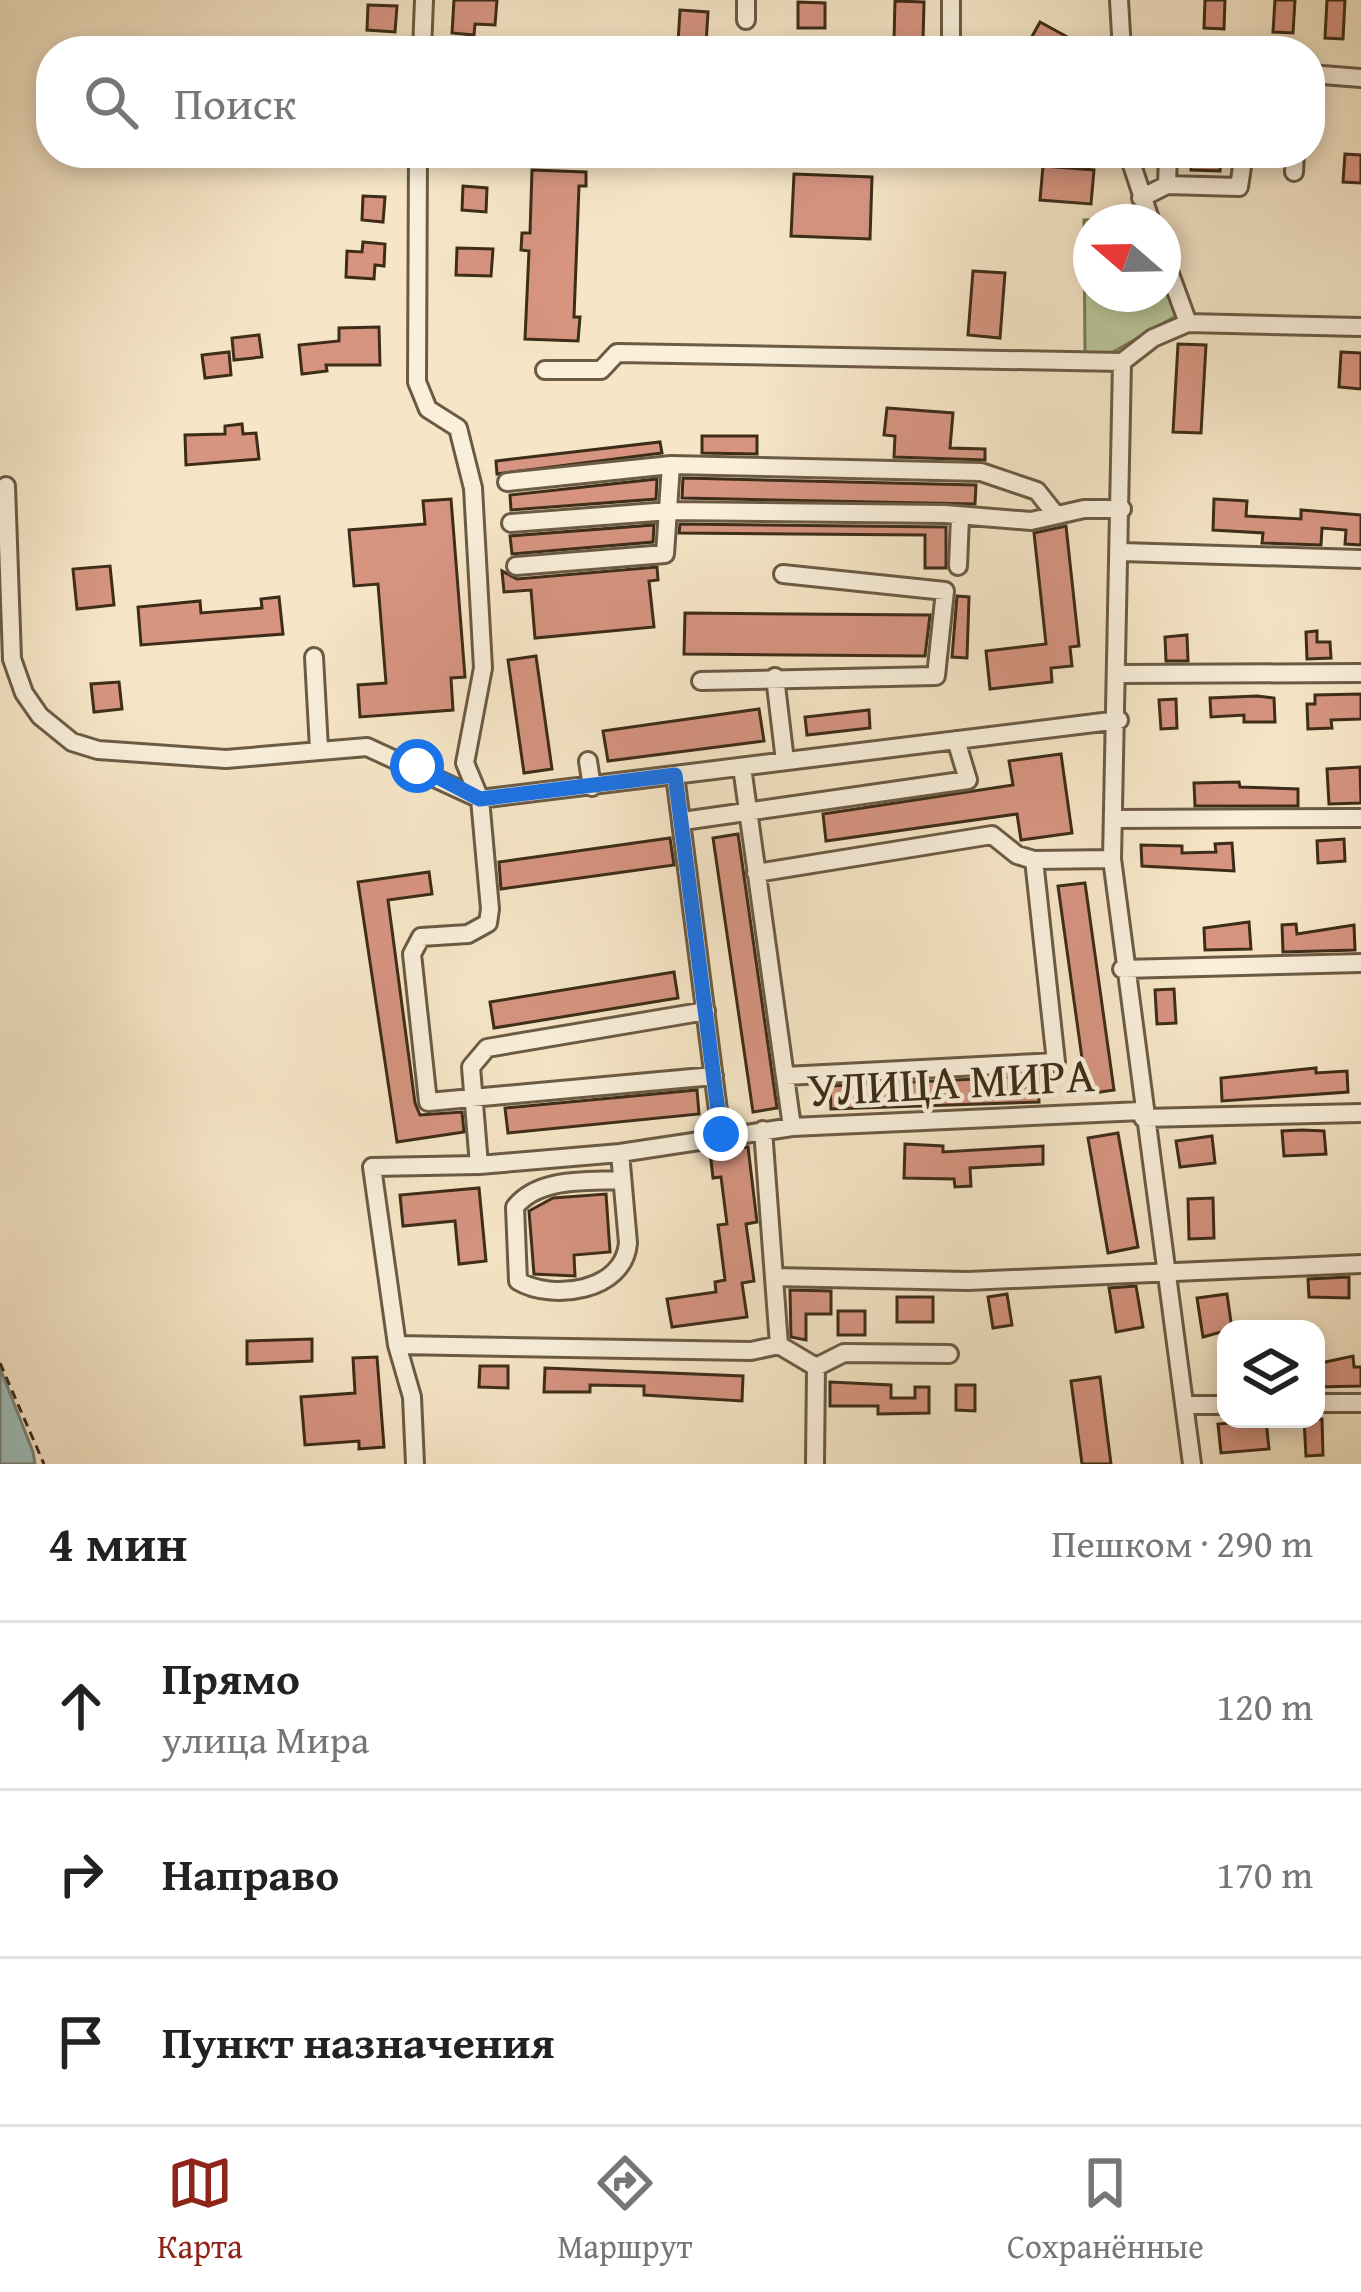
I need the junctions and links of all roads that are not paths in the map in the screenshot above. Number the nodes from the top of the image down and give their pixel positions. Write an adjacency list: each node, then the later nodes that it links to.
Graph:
1 (424, 0): 6 (street)
2 (746, 0): 5 (street)
3 (950, 0): 7 (street)
4 (1119, 0): 8 (street)
5 (746, 20)
6 (423, 36)
7 (951, 36)
8 (1121, 36)
9 (1325, 75): 10 (street)
10 (1361, 78)
11 (418, 168): 51 (street)
12 (1133, 168): 18 (street)
13 (1168, 168): 17 (street)
14 (1242, 168): 17 (street)
15 (1294, 168): 16 (street)
16 (1294, 172)
17 (1167, 184): 18 (street)
18 (1142, 198): 19 (street)
19 (1144, 204)
20 (1181, 301): 21 (street)
21 (1189, 322): 22 (street); 23 (street)
22 (1361, 327)
23 (1122, 362): 24 (street); 28 (street, УЛИЦА МИРА)
24 (545, 370)
25 (671, 465): 26 (street); 29 (street); 30 (street)
26 (507, 482)
27 (6, 485): 45 (street)
28 (1122, 509): 30 (street); 33 (street, УЛИЦА МИРА)
29 (669, 512): 31 (street); 32 (street); 35 (street)
30 (1056, 515): 31 (street)
31 (960, 517): 36 (street)
32 (511, 523)
33 (1121, 552): 34 (street); 40 (street, УЛИЦА МИРА)
34 (1361, 559)
35 (515, 566)
36 (958, 566)
37 (783, 574): 41 (street)
38 (314, 657): 45 (street)
39 (1361, 673): 40 (street)
40 (1120, 674): 43 (street, УЛИЦА МИРА)
41 (775, 677): 42 (street); 47 (street)
42 (700, 681)
43 (1119, 720): 44 (street); 54 (street, УЛИЦА МИРА)
44 (956, 740): 47 (street); 52 (street)
45 (320, 749): 51 (street)
46 (588, 760): 50 (street)
47 (785, 761): 48 (street)
48 (742, 767): 49 (street); 52 (street)
49 (675, 775): 50 (street); 55 (street)
50 (592, 787): 51 (street)
51 (480, 799): 64 (street)
52 (747, 812): 55 (street); 58 (street)
53 (1361, 818): 54 (street)
54 (1113, 819): 56 (street, УЛИЦА МИРА)
55 (682, 821): 61 (street)
56 (1112, 859): 57 (street); 60 (street, УЛИЦА МИРА)
57 (1034, 860): 58 (street); 63 (street)
58 (756, 873): 63 (street)
59 (1361, 963): 60 (street)
60 (1122, 969): 66 (street, УЛИЦА МИРА)
61 (706, 1011): 62 (street); 64 (street)
62 (714, 1076): 64 (street); 69 (street)
63 (785, 1076): 67 (street)
64 (475, 1098): 71 (street)
65 (1361, 1113): 66 (street)
66 (1142, 1114): 67 (street, УЛИЦА МИРА); 74 (street, УЛИЦА МИРА)
67 (792, 1127): 68 (street, УЛИЦА МИРА)
68 (764, 1130): 69 (street, УЛИЦА МИРА); 75 (street)
69 (721, 1134): 70 (street, УЛИЦА МИРА)
70 (620, 1154): 71 (street, УЛИЦА МИРА); 72 (street)
71 (479, 1166): 76 (street, УЛИЦА МИРА)
72 (622, 1180): 72 (street)
73 (1361, 1264): 74 (street)
74 (1167, 1270): 75 (street); 82 (street, УЛИЦА МИРА)
75 (775, 1277): 77 (street)
76 (397, 1345): 77 (street); 84 (street)
77 (779, 1345): 79 (street)
78 (950, 1354): 79 (street)
79 (816, 1367): 85 (street)
80 (1325, 1403): 81 (street)
81 (1361, 1403)
82 (1187, 1405): 83 (street); 86 (street, УЛИЦА МИРА)
83 (1217, 1405)
84 (415, 1464)
85 (814, 1464)
86 (1192, 1464)

